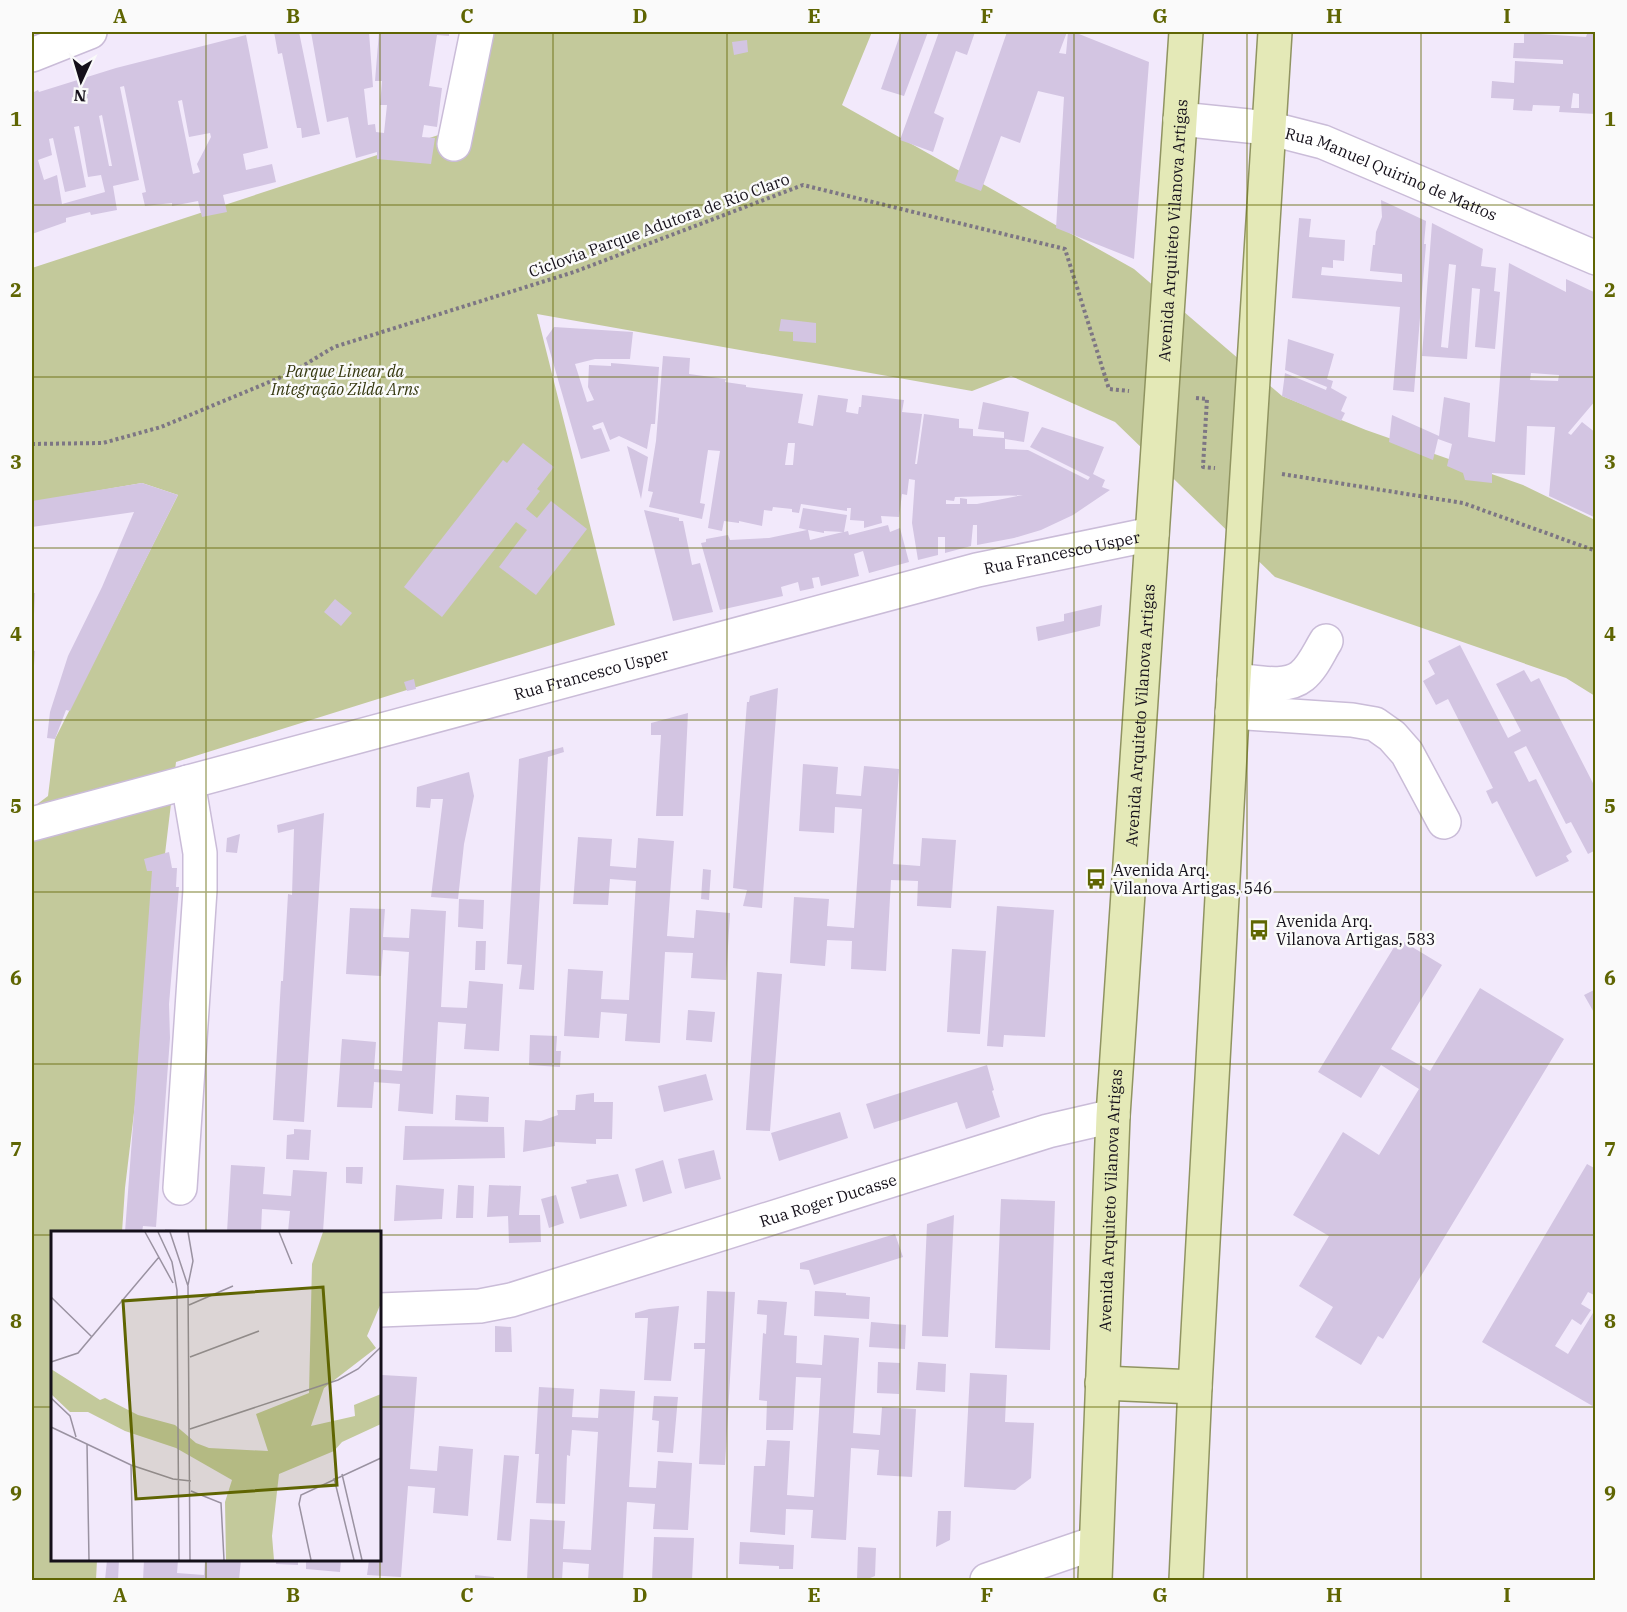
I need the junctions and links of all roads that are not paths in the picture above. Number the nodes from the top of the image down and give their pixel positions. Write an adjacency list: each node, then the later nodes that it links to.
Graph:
1 (90, 32): 5 (street)
2 (477, 32): 8 (street)
3 (1275, 32): 7 (main road)
4 (1180, 33): 6 (main road, Avenida Arquiteto Vilanova Artigas)
5 (32, 55)
6 (1180, 118): 7 (street, Rua Manuel Quirino de Mattos); 10 (main road, Avenida Arquiteto Vilanova Artigas)
7 (1268, 128): 9 (street, Rua Manuel Quirino de Mattos); 12 (main road)
8 (454, 144)
9 (1596, 258)
10 (1152, 534): 13 (street, Rua Francesco Usper); 16 (main road, Avenida Arquiteto Vilanova Artigas)
11 (1326, 641): 12 (street)
12 (1233, 696): 14 (street); 20 (main road)
13 (188, 782): 15 (street, Rua Francesco Usper); 17 (street)
14 (1444, 822)
15 (32, 824)
16 (1113, 1116): 18 (street, Rua Roger Ducasse); 19 (main road, Avenida Arquiteto Vilanova Artigas)
17 (180, 1188)
18 (381, 1310)
19 (1102, 1383): 20 (main road); 21 (main road, Avenida Arquiteto Vilanova Artigas)
20 (1195, 1387): 24 (main road)
21 (1095, 1543): 22 (street); 23 (main road, Avenida Arquiteto Vilanova Artigas)
22 (987, 1581)
23 (1095, 1581)
24 (1186, 1581)

